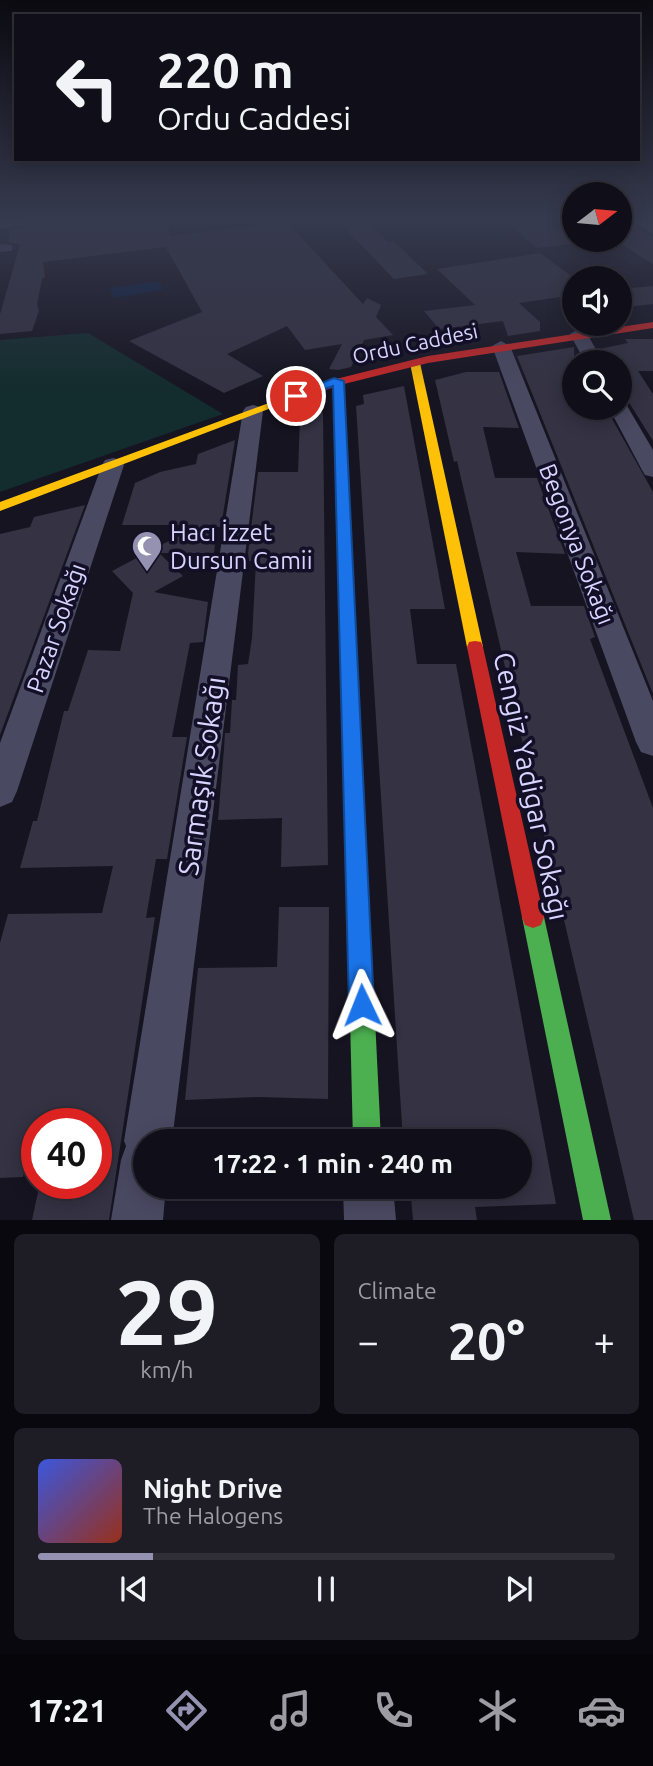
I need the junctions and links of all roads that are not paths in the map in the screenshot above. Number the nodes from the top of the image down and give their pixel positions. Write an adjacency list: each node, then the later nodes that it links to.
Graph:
1 (652, 326): 2 (street, Ordu Caddesi)
2 (632, 328)
3 (566, 336): 4 (street, Ordu Caddesi)
4 (501, 346): 5 (street, Ordu Caddesi); 12 (street, Begonya Sokağı)
5 (415, 363): 6 (street, Ordu Caddesi); 20 (street, Cengiz Yadigar Sokağı)
6 (338, 381): 7 (street, Ordu Caddesi); 15 (street)
7 (253, 411): 9 (street, Ordu Caddesi); 14 (street, Sarmaşık Sokağı)
8 (626, 420): 10 (street)
9 (113, 465): 11 (street, Ordu Caddesi); 13 (street, Pazar Sokağı)
10 (653, 470)
11 (0, 507)
12 (653, 742)
13 (0, 791)
14 (150, 1129)
15 (367, 1129)
16 (140, 1199): 18 (street)
17 (369, 1199): 19 (street)
18 (137, 1220)
19 (370, 1220)
20 (597, 1220)

